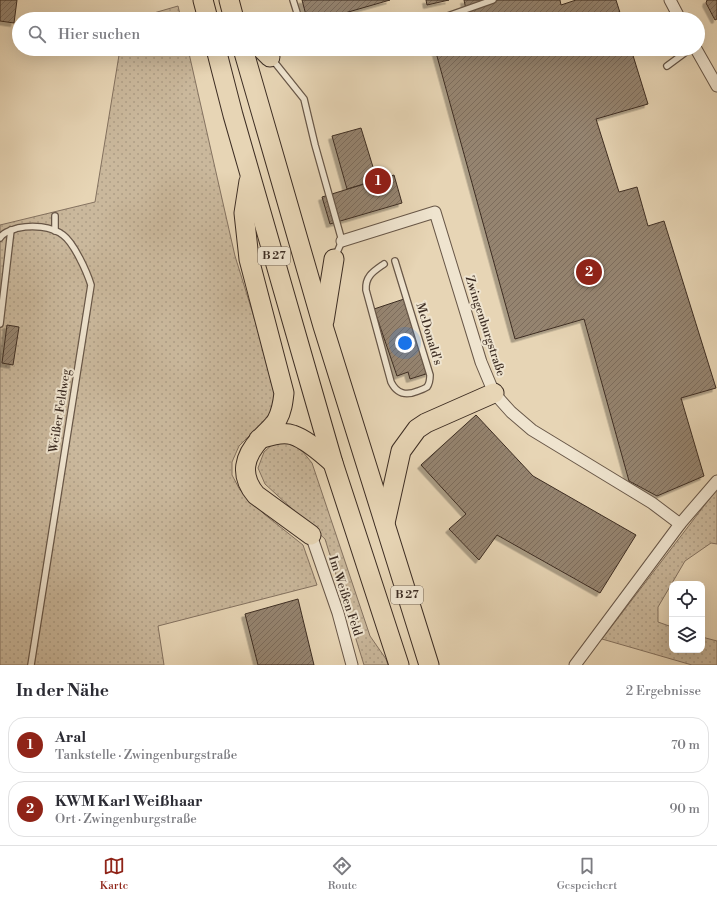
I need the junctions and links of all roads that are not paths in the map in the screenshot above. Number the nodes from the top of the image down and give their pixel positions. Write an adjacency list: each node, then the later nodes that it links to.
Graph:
1 (203, 0): 6 (highway)
2 (229, 0): 7 (highway)
3 (293, 0): 8 (lane)
4 (493, 0): 9 (lane)
5 (670, 0): 10 (street)
6 (206, 12)
7 (232, 12)
8 (297, 12)
9 (459, 12)
10 (676, 12)
11 (218, 56): 18 (highway, B 27)
12 (245, 56): 28 (highway, B 27)
13 (268, 56): 23 (lane)
14 (681, 56): 16 (lane)
15 (700, 56): 17 (street)
16 (668, 66)
17 (717, 86)
18 (250, 174): 30 (highway); 31 (highway, B 27)
19 (55, 216): 21 (lane)
20 (11, 230): 21 (lane, Weißer Feldweg); 22 (lane, Weißer Feldweg); 27 (lane)
21 (55, 231): 36 (lane, Weißer Feldweg)
22 (0, 238)
23 (342, 241): 24 (lane); 29 (street, Zwingenburgstraße)
24 (334, 259): 28 (highway)
25 (395, 262): 26 (lane, McDonald's)
26 (384, 264)
27 (0, 324)
28 (323, 326): 33 (highway, B 27)
29 (494, 393): 33 (highway); 34 (street, Zwingenburgstraße)
30 (259, 439): 31 (highway); 35 (highway)
31 (333, 463): 38 (highway, B 27)
32 (716, 485): 34 (street)
33 (385, 524): 39 (highway, B 27)
34 (680, 524): 40 (street)
35 (311, 535): 37 (street, Im Weißen Feld)
36 (31, 665)
37 (352, 665)
38 (399, 665)
39 (429, 665)
40 (575, 665)

